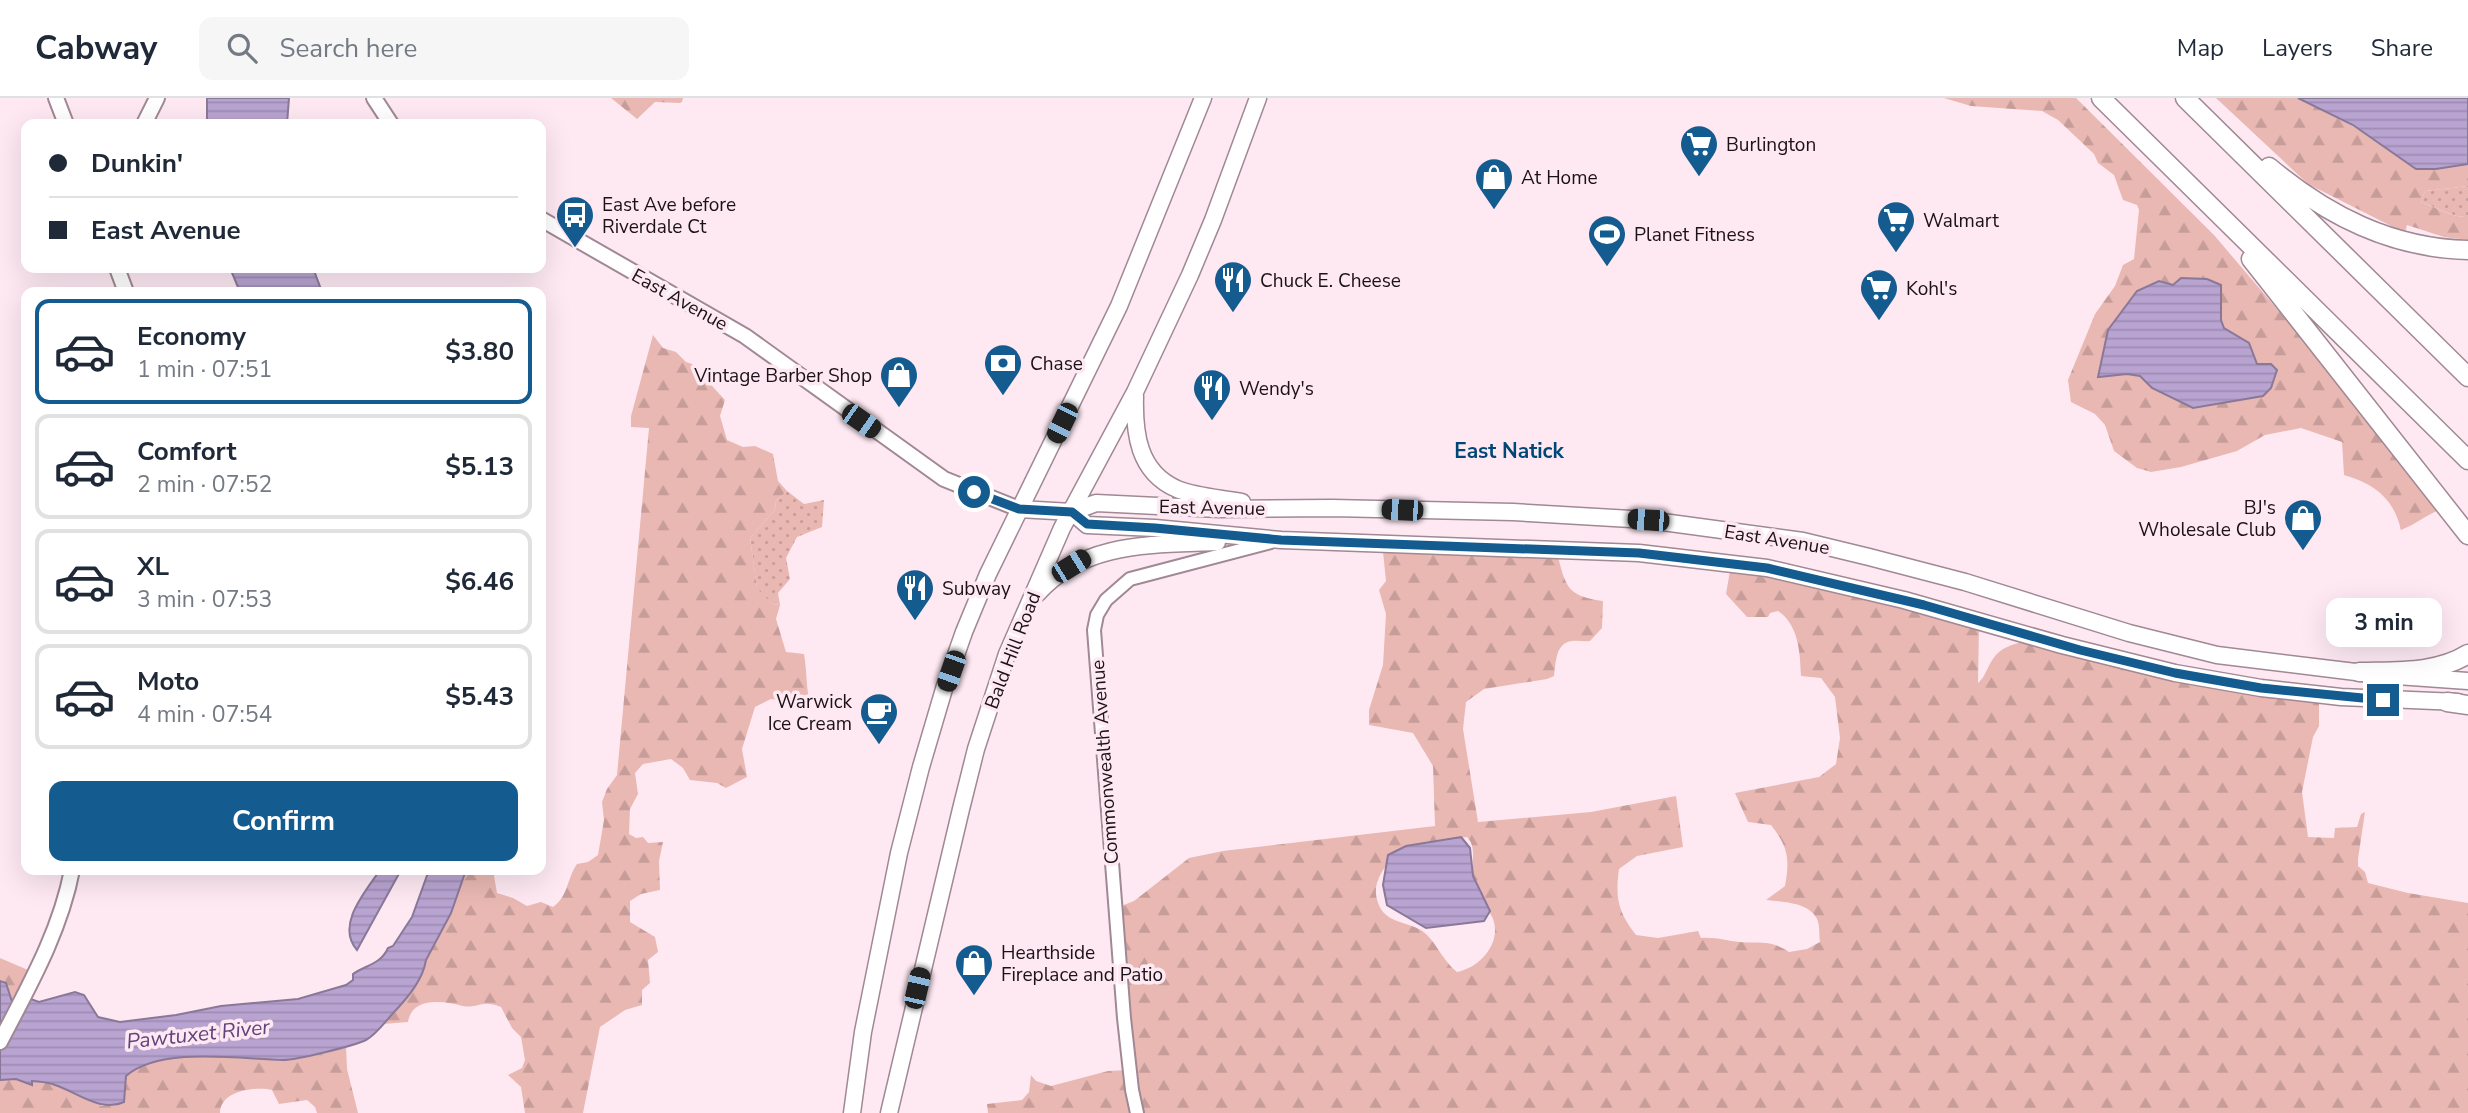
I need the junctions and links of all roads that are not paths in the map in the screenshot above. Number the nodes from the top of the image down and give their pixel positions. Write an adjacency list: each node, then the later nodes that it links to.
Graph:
1 (56, 98): 9 (main road)
2 (157, 98): 10 (main road)
3 (374, 98): 11 (main road)
4 (1203, 98): 18 (main road)
5 (1258, 98): 16 (main road, Bald Hill Road)
6 (2187, 100): 8 (highway)
7 (2106, 103): 12 (highway)
8 (2205, 118): 14 (highway); 15 (highway)
9 (64, 119)
10 (146, 119)
11 (388, 119)
12 (2211, 206): 17 (highway); 21 (highway)
13 (546, 222): 18 (main road, East Avenue)
14 (2468, 250)
15 (2468, 377)
16 (1135, 392): 19 (main road); 20 (main road, Bald Hill Road)
17 (2468, 460)
18 (1019, 509): 20 (main road, East Avenue); 31 (main road)
19 (1268, 509): 20 (main road, East Avenue); 25 (main road, East Avenue)
20 (1072, 512): 22 (main road, East Avenue); 23 (main road, Bald Hill Road)
21 (2468, 535)
22 (1281, 540): 23 (main road); 27 (main road, East Avenue); 33 (street, Commonwealth Avenue)
23 (1030, 601): 32 (main road, Bald Hill Road)
24 (2468, 654): 25 (highway)
25 (2359, 672): 26 (main road, East Avenue)
26 (2468, 681)
27 (2447, 702): 28 (highway)
28 (2468, 703)
29 (71, 875): 30 (main road)
30 (0, 1042)
31 (852, 1113)
32 (889, 1113)
33 (1137, 1113)

